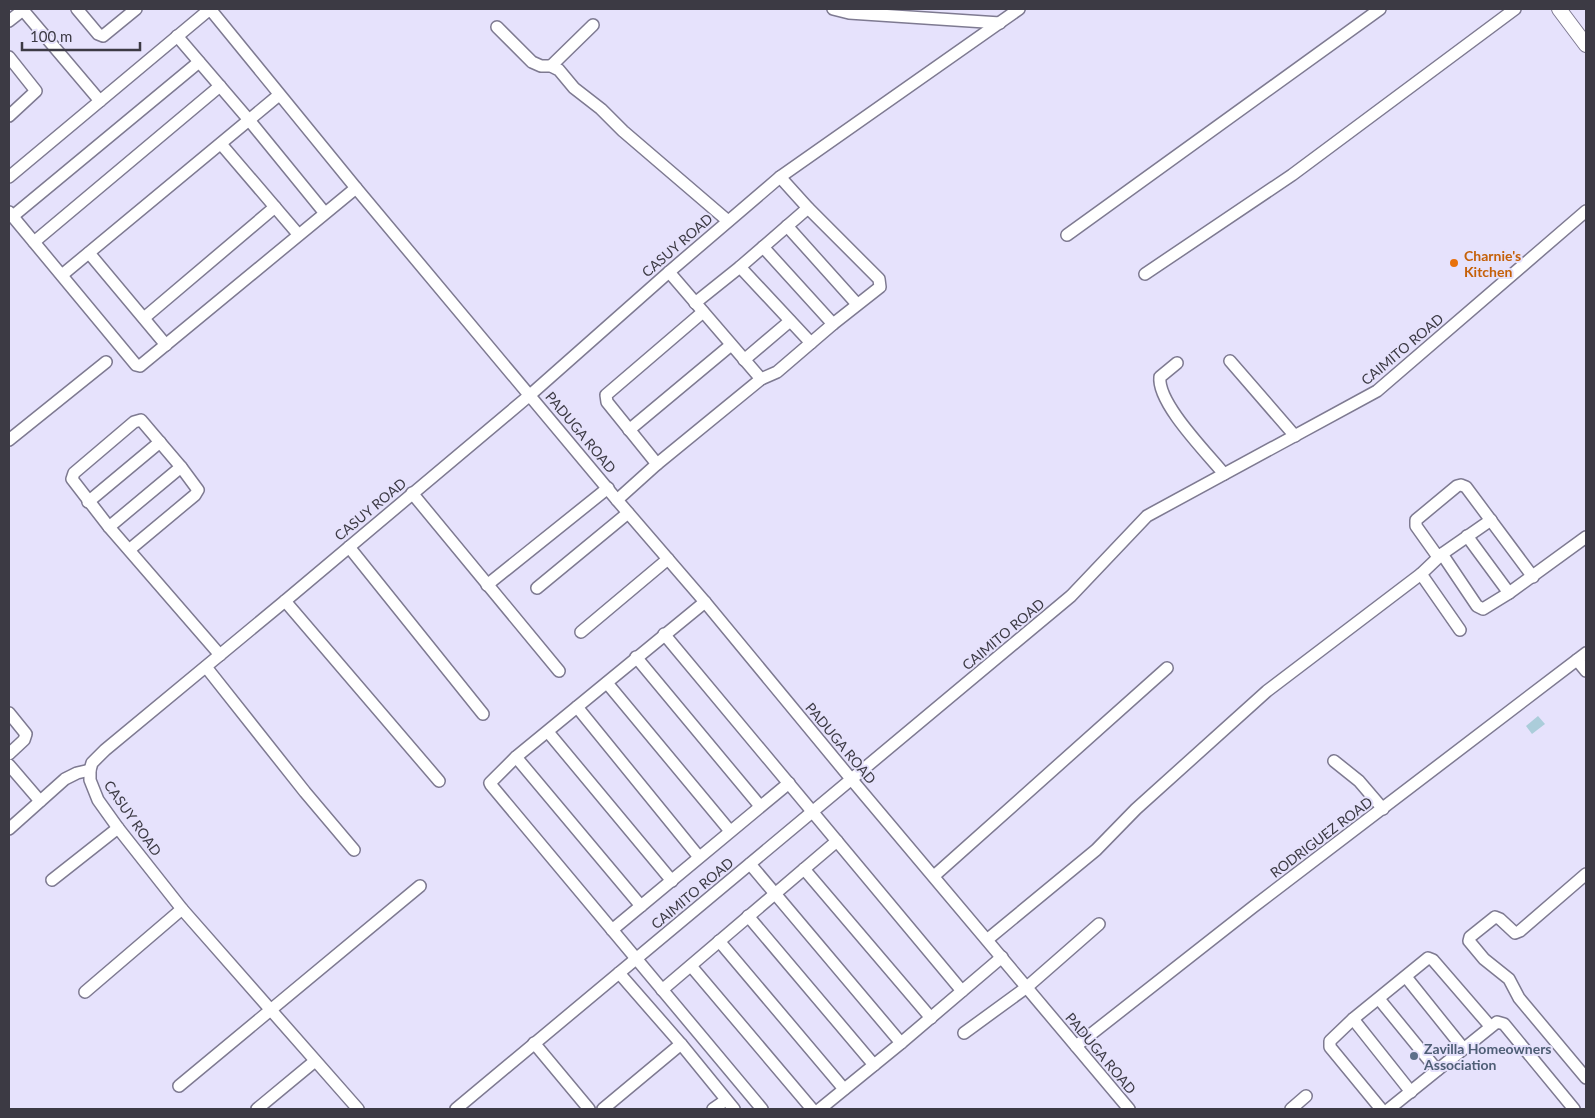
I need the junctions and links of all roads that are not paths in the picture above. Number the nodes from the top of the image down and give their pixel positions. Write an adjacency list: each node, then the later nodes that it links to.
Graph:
1 (22, 9): 9 (street); 20 (street)
2 (78, 9): 3 (street)
3 (136, 9)
4 (833, 9): 10 (street)
5 (1019, 9): 10 (street, CASUY ROAD)
6 (1380, 9): 35 (street)
7 (1515, 9): 41 (street)
8 (1558, 9): 14 (main road)
9 (9, 21)
10 (1000, 22): 24 (street, CASUY ROAD)
11 (593, 24): 17 (street)
12 (497, 27): 17 (street)
13 (177, 36): 15 (street); 19 (street, PADUGA ROAD); 20 (street)
14 (1586, 44)
15 (199, 62): 18 (street); 31 (street)
16 (11, 64): 21 (street)
17 (550, 66): 32 (street)
18 (220, 86): 22 (street); 36 (street)
19 (279, 95): 22 (street); 26 (street, PADUGA ROAD)
20 (100, 101): 25 (street)
21 (9, 116)
22 (250, 120): 23 (street); 30 (street)
23 (221, 144): 27 (street); 38 (street)
24 (780, 176): 28 (street); 32 (street, CASUY ROAD)
25 (9, 178)
26 (356, 188): 30 (street); 56 (street, PADUGA ROAD)
27 (274, 207): 34 (street); 45 (street)
28 (808, 208): 33 (street); 43 (street)
29 (1586, 211): 58 (street, CAIMITO ROAD)
30 (324, 212): 34 (street)
31 (11, 214): 36 (street)
32 (728, 221): 40 (street, CASUY ROAD)
33 (787, 226): 37 (street); 43 (street)
34 (298, 234): 49 (street)
35 (1067, 235)
36 (34, 242): 42 (street)
37 (763, 247): 39 (street); 47 (street)
38 (89, 253): 42 (street); 45 (street)
39 (740, 267): 44 (street); 46 (street)
40 (669, 272): 44 (street); 56 (street, CASUY ROAD)
41 (1145, 274)
42 (62, 276): 49 (street)
43 (857, 304): 47 (street)
44 (699, 307): 50 (street); 57 (street)
45 (144, 318): 49 (street)
46 (790, 321): 48 (street); 51 (street)
47 (833, 324): 48 (street)
48 (811, 343): 55 (street)
49 (166, 345)
50 (731, 345): 51 (street); 57 (street)
51 (744, 360): 55 (street)
52 (106, 362): 59 (street)
53 (1230, 362): 58 (street)
54 (1177, 363): 63 (street)
55 (760, 379): 61 (street)
56 (530, 395): 64 (street, PADUGA ROAD); 65 (street, CASUY ROAD)
57 (629, 430): 61 (street)
58 (1295, 436): 63 (street, CAIMITO ROAD)
59 (9, 440)
60 (160, 442): 62 (street); 67 (street); 67 (street)
61 (657, 464): 66 (street)
62 (181, 467): 70 (street); 74 (street)
63 (1224, 474): 104 (street, CAIMITO ROAD)
64 (608, 488): 66 (street, PADUGA ROAD); 79 (street)
65 (412, 494): 73 (street, CASUY ROAD); 79 (street)
66 (617, 500): 68 (street, PADUGA ROAD)
67 (88, 502): 70 (street)
68 (628, 513): 76 (street, PADUGA ROAD); 80 (street)
69 (1491, 520): 71 (street); 75 (street); 78 (street)
70 (109, 527): 74 (street)
71 (1467, 536): 75 (street); 81 (street)
72 (1586, 537): 78 (street)
73 (349, 547): 82 (street, CASUY ROAD); 97 (street)
74 (129, 550): 87 (street)
75 (1440, 555): 77 (street); 81 (street)
76 (668, 558): 83 (street, PADUGA ROAD); 85 (street)
77 (1421, 574): 84 (street); 130 (street)
78 (1533, 577): 81 (street)
79 (487, 585): 92 (street)
80 (537, 588)
81 (1509, 594)
82 (285, 601): 87 (street, CASUY ROAD); 105 (street)
83 (705, 602): 86 (street); 104 (street, PADUGA ROAD)
84 (1460, 630)
85 (581, 632)
86 (664, 634): 89 (street); 106 (street)
87 (220, 655): 90 (street, CASUY ROAD)
88 (1582, 656): 93 (street); 109 (street, RODRIGUEZ ROAD)
89 (636, 657): 94 (street); 108 (street)
90 (206, 667): 103 (street, CASUY ROAD); 115 (street)
91 (1167, 668): 120 (street)
92 (559, 671)
93 (1586, 671)
94 (606, 683): 95 (street); 113 (street)
95 (577, 708): 98 (street); 116 (street)
96 (9, 713): 99 (street)
97 (483, 714)
98 (548, 732): 100 (street); 122 (street)
99 (9, 754)
100 (516, 757): 125 (street); 129 (street)
101 (1334, 761): 109 (street)
102 (9, 765): 107 (street)
103 (90, 770): 107 (street); 111 (street, CASUY ROAD)
104 (852, 780): 110 (street, CAIMITO ROAD); 120 (street, PADUGA ROAD)
105 (440, 781)
106 (789, 783): 108 (street); 110 (street)
107 (40, 801): 112 (street)
108 (760, 806): 113 (street)
109 (1383, 809): 150 (street, RODRIGUEZ ROAD)
110 (813, 813): 114 (street); 117 (street, CAIMITO ROAD)
111 (118, 828): 121 (street); 126 (street, CASUY ROAD)
112 (9, 829)
113 (730, 831): 116 (street)
114 (837, 841): 118 (street); 139 (street)
115 (354, 850)
116 (699, 856): 122 (street)
117 (750, 864): 124 (street); 133 (street, CAIMITO ROAD)
118 (804, 869): 124 (street); 143 (street)
119 (1586, 874): 155 (street)
120 (934, 876): 130 (street, PADUGA ROAD)
121 (52, 880)
122 (672, 881): 125 (street)
123 (420, 886): 142 (street)
124 (776, 892): 127 (street); 148 (street)
125 (641, 906): 129 (street)
126 (182, 909): 140 (street); 142 (street, CASUY ROAD)
127 (748, 916): 131 (street); 153 (street)
128 (1098, 924): 137 (street)
129 (612, 930): 133 (street)
130 (988, 940): 132 (street, PADUGA ROAD)
131 (719, 941): 134 (street); 157 (street)
132 (1002, 958): 137 (street, PADUGA ROAD); 139 (street)
133 (636, 960): 135 (street, CAIMITO ROAD); 138 (street)
134 (691, 966): 138 (street); 169 (street)
135 (619, 973): 147 (street, CAIMITO ROAD); 149 (street)
136 (1406, 977): 141 (street); 145 (street); 151 (street)
137 (1027, 987): 146 (street); 150 (street, PADUGA ROAD)
138 (662, 990): 168 (street)
139 (962, 991): 143 (street)
140 (85, 992)
141 (1379, 999): 144 (street); 154 (street)
142 (272, 1010): 152 (street, CASUY ROAD); 156 (street)
143 (931, 1018): 148 (street)
144 (1353, 1019): 158 (street); 173 (street)
145 (1490, 1026): 151 (street); 175 (street)
146 (964, 1033)
147 (534, 1043): 160 (street, CAIMITO ROAD); 165 (street)
148 (902, 1043): 153 (street)
149 (681, 1044): 161 (street); 166 (street)
150 (1076, 1046): 171 (street, PADUGA ROAD)
151 (1463, 1048): 154 (street)
152 (316, 1061): 162 (street); 163 (street, CASUY ROAD)
153 (874, 1065): 157 (street)
154 (1437, 1070): 158 (street)
155 (1586, 1078)
156 (179, 1086)
157 (844, 1089): 170 (street)
158 (1411, 1092): 174 (street)
159 (1306, 1096): 172 (street)
160 (470, 1105): 164 (street, CAIMITO ROAD)
161 (730, 1105): 167 (street)
162 (257, 1109)
163 (358, 1109)
164 (456, 1109)
165 (589, 1109)
166 (603, 1109)
167 (713, 1109)
168 (762, 1109)
169 (812, 1109)
170 (820, 1109)
171 (1129, 1109)
172 (1291, 1109)
173 (1381, 1109)
174 (1389, 1109)
175 (1574, 1109)

